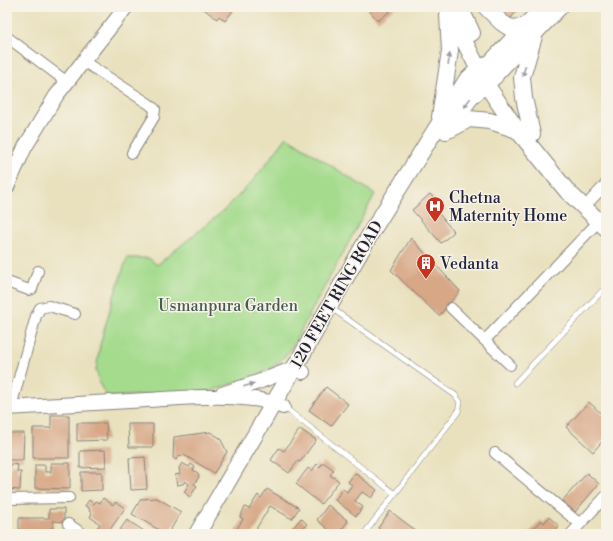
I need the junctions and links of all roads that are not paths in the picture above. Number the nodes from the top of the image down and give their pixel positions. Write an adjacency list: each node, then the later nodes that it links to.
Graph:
1 (447, 7): 10 (main road); 12 (main road, one-way to 1)
2 (460, 7): 10 (main road)
3 (486, 7): 7 (main road)
4 (542, 7): 7 (street)
5 (560, 7): 7 (street)
6 (122, 8): 9 (street)
7 (529, 30): 10 (street); 13 (main road, one-way to 13)
8 (7, 37): 11 (street)
9 (82, 61): 11 (street); 14 (street)
10 (487, 73): 12 (main road, 120 FEET RING ROAD); 13 (main road)
11 (67, 82): 16 (street)
12 (442, 128): 13 (main road); 23 (main road, 120 FEET RING ROAD); 27 (main road, 120 FEET RING ROAD)
13 (524, 132): 17 (main road); 18 (main road)
14 (132, 153)
15 (606, 184): 17 (street)
16 (7, 188)
17 (591, 200): 18 (main road)
18 (604, 221): 25 (street)
19 (38, 271): 20 (street)
20 (7, 282)
21 (606, 287): 28 (lane)
22 (451, 308): 25 (street)
23 (338, 312): 27 (main road, 120 FEET RING ROAD); 33 (lane)
24 (75, 314): 31 (street)
25 (484, 340): 26 (street)
26 (510, 365)
27 (298, 370): 29 (street, one-way to 27); 30 (main road, 120 FEET RING ROAD)
28 (515, 383)
29 (212, 397): 30 (street); 31 (street)
30 (278, 405): 33 (lane); 40 (main road, 120 FEET RING ROAD); 41 (main road, 120 FEET RING ROAD)
31 (9, 408)
32 (495, 453): 38 (street)
33 (395, 494): 42 (lane)
34 (606, 496): 38 (street)
35 (69, 498): 36 (street)
36 (7, 499)
37 (68, 524): 39 (street)
38 (580, 524): 43 (street)
39 (83, 534)
40 (197, 534)
41 (208, 534)
42 (364, 534)
43 (571, 534)

